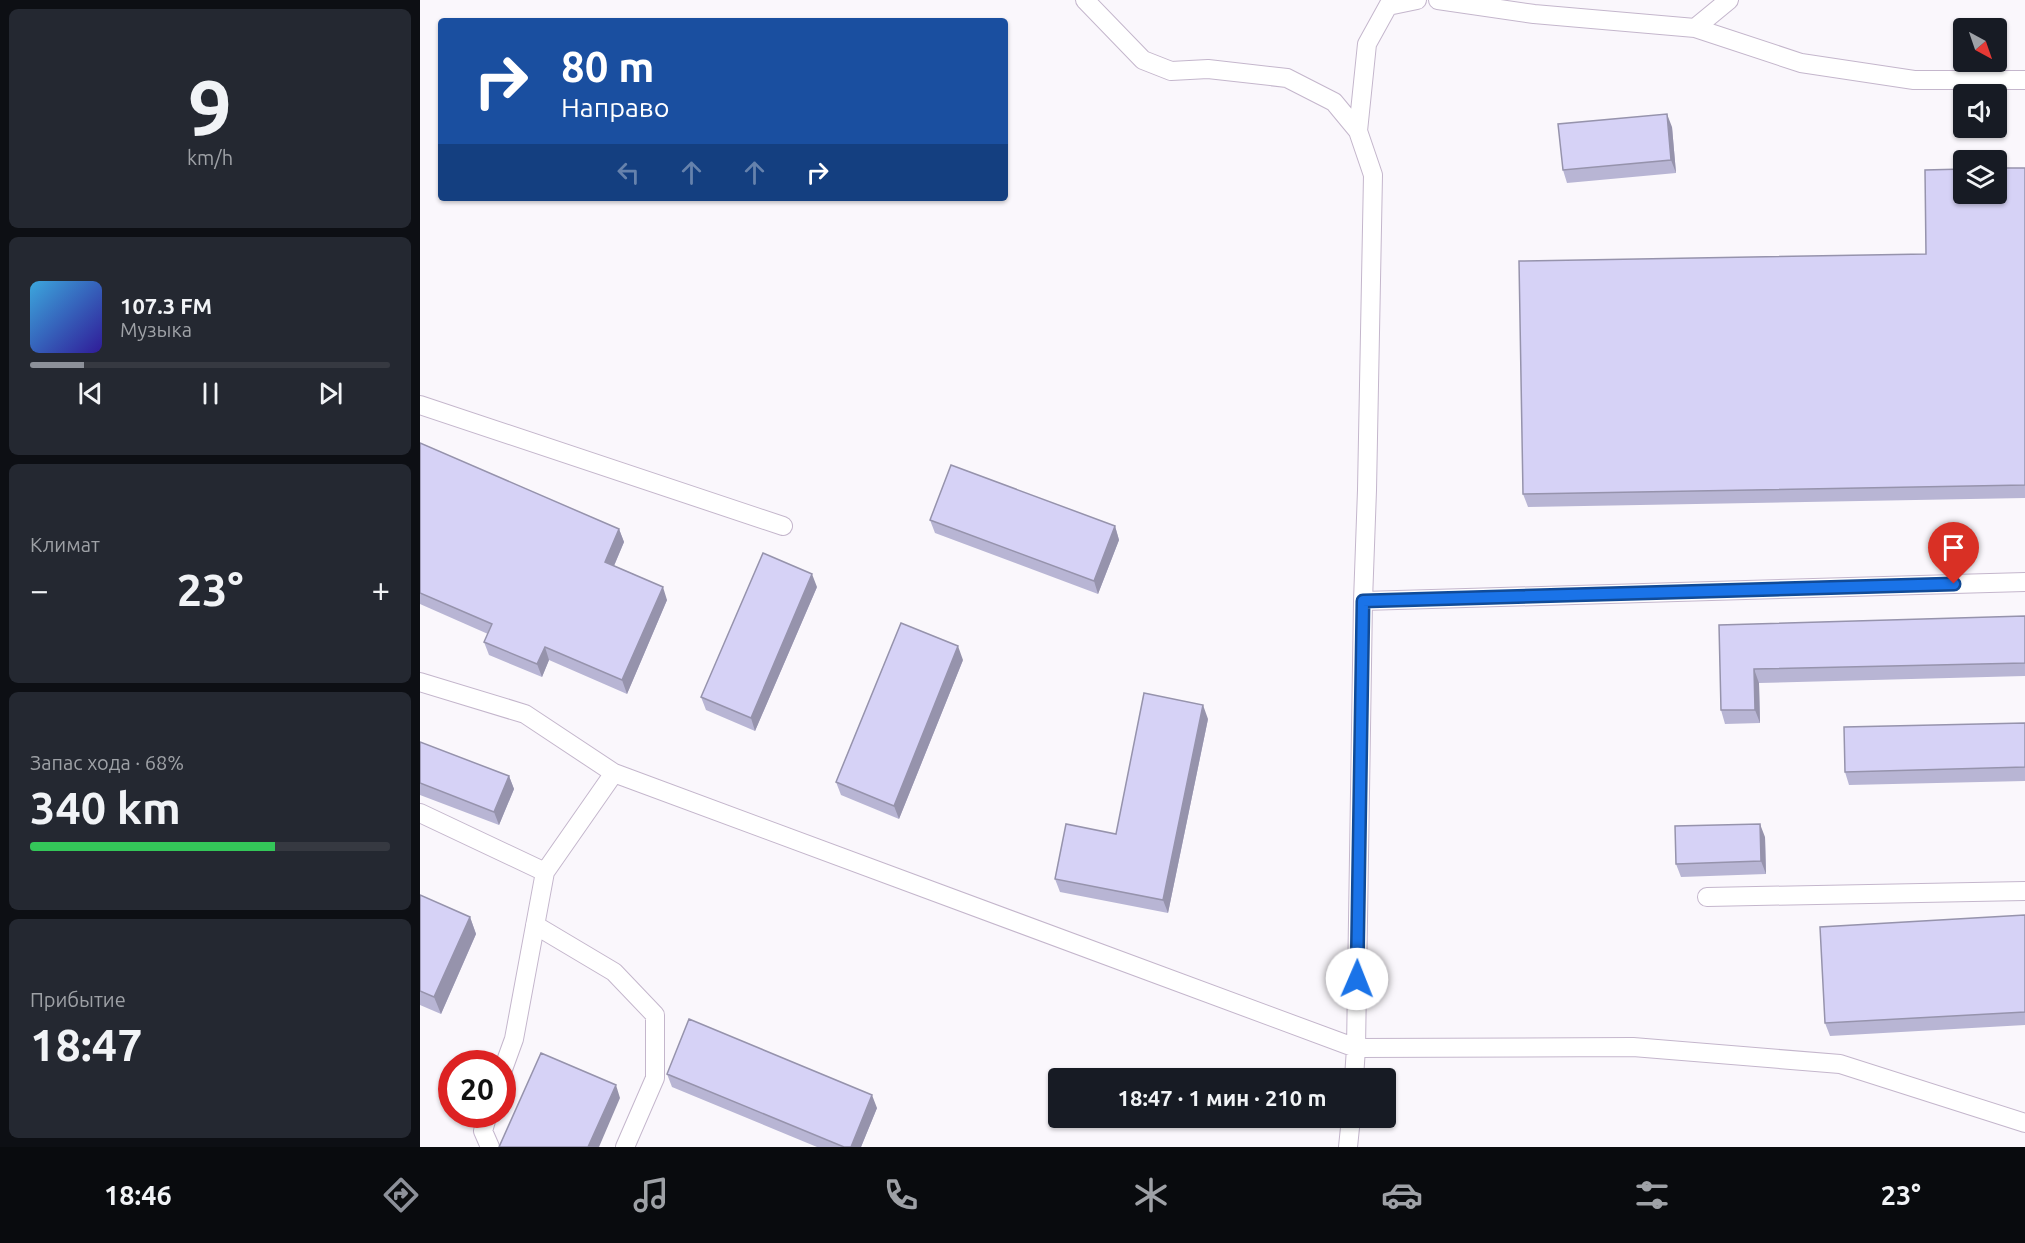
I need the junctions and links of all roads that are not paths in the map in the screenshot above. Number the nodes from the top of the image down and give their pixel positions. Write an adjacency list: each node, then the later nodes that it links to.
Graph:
1 (1084, 0): 8 (lane)
2 (1417, 0): 5 (lane)
3 (1438, 0): 6 (lane)
4 (1729, 0): 6 (lane)
5 (1387, 3): 8 (lane)
6 (1695, 28): 7 (lane)
7 (2025, 80)
8 (1358, 131): 12 (lane)
9 (420, 405): 10 (lane)
10 (783, 526)
11 (2025, 582): 12 (lane)
12 (1363, 601): 20 (lane)
13 (420, 682): 14 (lane)
14 (614, 773): 16 (lane); 20 (lane)
15 (420, 813): 16 (lane)
16 (545, 872): 19 (lane)
17 (2025, 891): 18 (lane)
18 (1707, 897)
19 (535, 925): 21 (lane); 27 (lane)
20 (1356, 1048): 22 (lane); 23 (lane)
21 (510, 1050)
22 (1355, 1068)
23 (2025, 1123)
24 (484, 1128): 26 (lane)
25 (1349, 1128): 28 (lane)
26 (490, 1147)
27 (625, 1147)
28 (1348, 1147)

